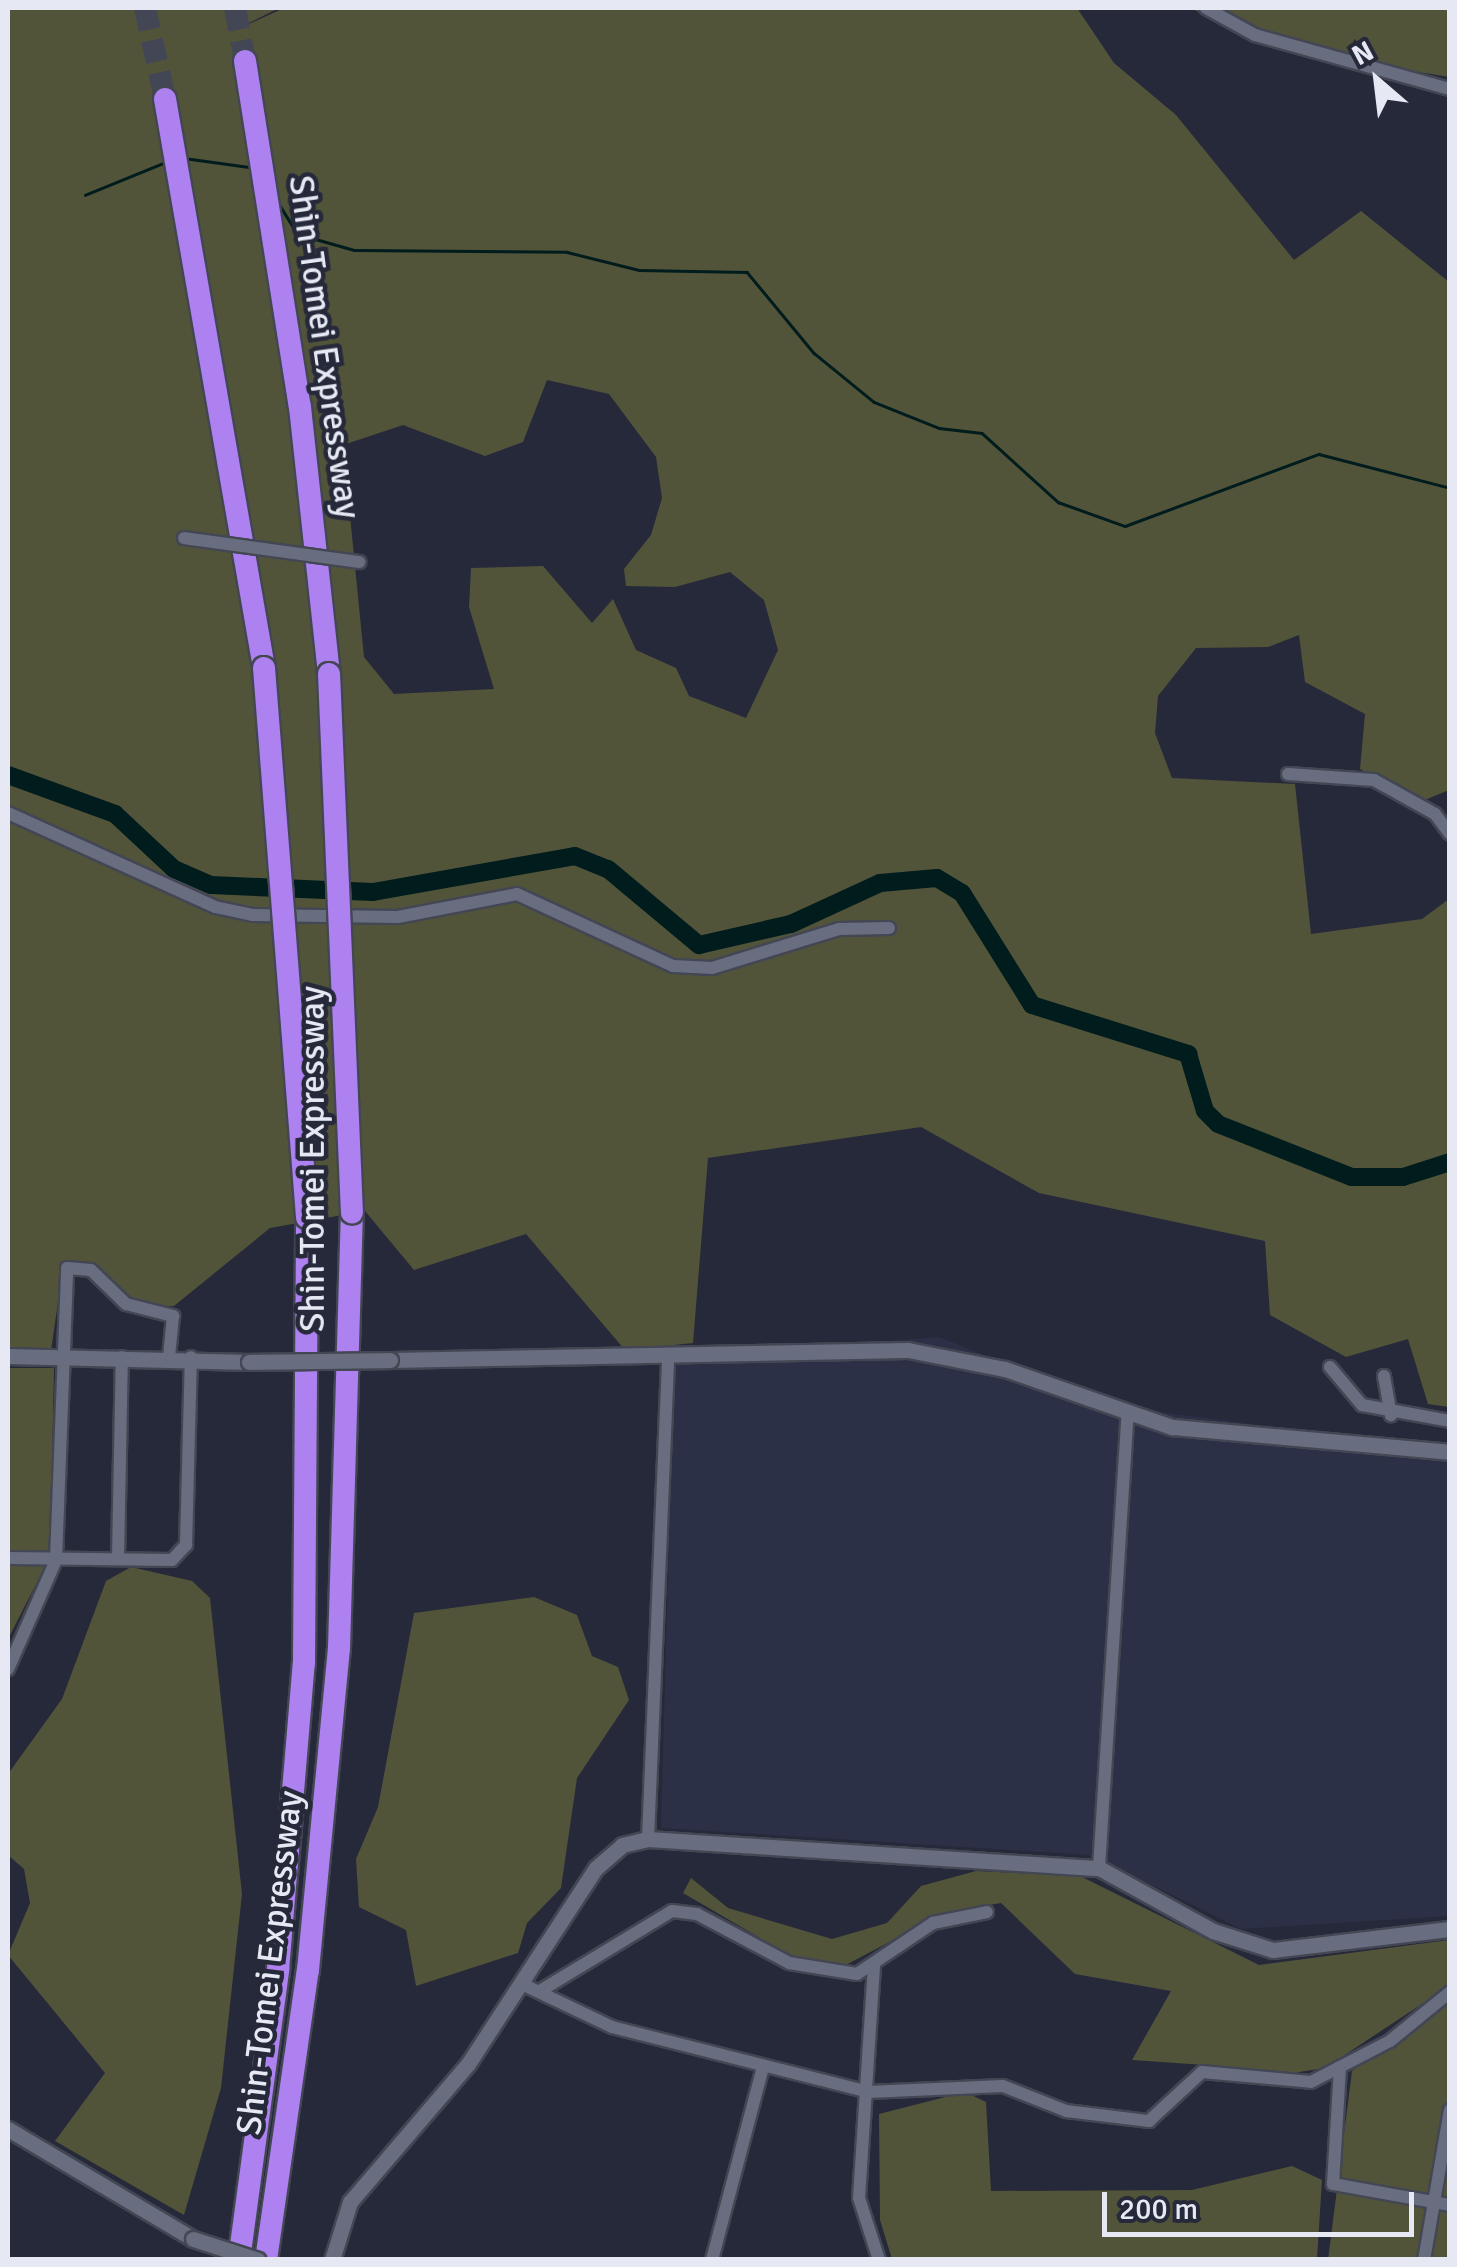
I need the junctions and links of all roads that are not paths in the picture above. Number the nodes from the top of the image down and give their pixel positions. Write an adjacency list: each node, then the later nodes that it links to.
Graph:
1 (1206, 8): 3 (street)
2 (245, 60): 43 (highway, Shin-Tomei Expressway, bridge)
3 (1450, 89)
4 (165, 99): 41 (highway, Shin-Tomei Expressway, bridge)
5 (184, 538): 6 (street, bridge)
6 (359, 562)
7 (1288, 774): 9 (street)
8 (8, 813): 10 (street)
9 (1450, 834)
10 (889, 928)
11 (8, 1356): 15 (street)
12 (122, 1357): 13 (street); 15 (street); 24 (street)
13 (169, 1357): 14 (street); 15 (street)
14 (191, 1357): 16 (street, bridge); 24 (street)
15 (62, 1358): 25 (street)
16 (668, 1358): 19 (street); 27 (street)
17 (1330, 1367): 20 (street)
18 (1384, 1376): 20 (street)
19 (1128, 1411): 22 (street); 28 (street)
20 (1391, 1414): 21 (street)
21 (1450, 1421)
22 (1450, 1452)
23 (8, 1558): 25 (street)
24 (118, 1558): 25 (street)
25 (56, 1560): 26 (street)
26 (8, 1669)
27 (648, 1838): 28 (street); 32 (street)
28 (1098, 1868): 30 (street)
29 (987, 1912): 31 (street)
30 (1450, 1928)
31 (874, 1966): 33 (street); 37 (street)
32 (522, 1984): 33 (street); 44 (street)
33 (540, 1991): 35 (street)
34 (1450, 1992): 36 (street)
35 (763, 2067): 37 (street); 45 (street)
36 (1340, 2067): 37 (street); 40 (street)
37 (868, 2092): 46 (street)
38 (1450, 2110): 40 (street)
39 (8, 2128): 42 (street, bridge)
40 (1445, 2204): 47 (street)
41 (239, 2260)
42 (258, 2260)
43 (266, 2260)
44 (332, 2260)
45 (712, 2260)
46 (879, 2260)
47 (1424, 2260)

